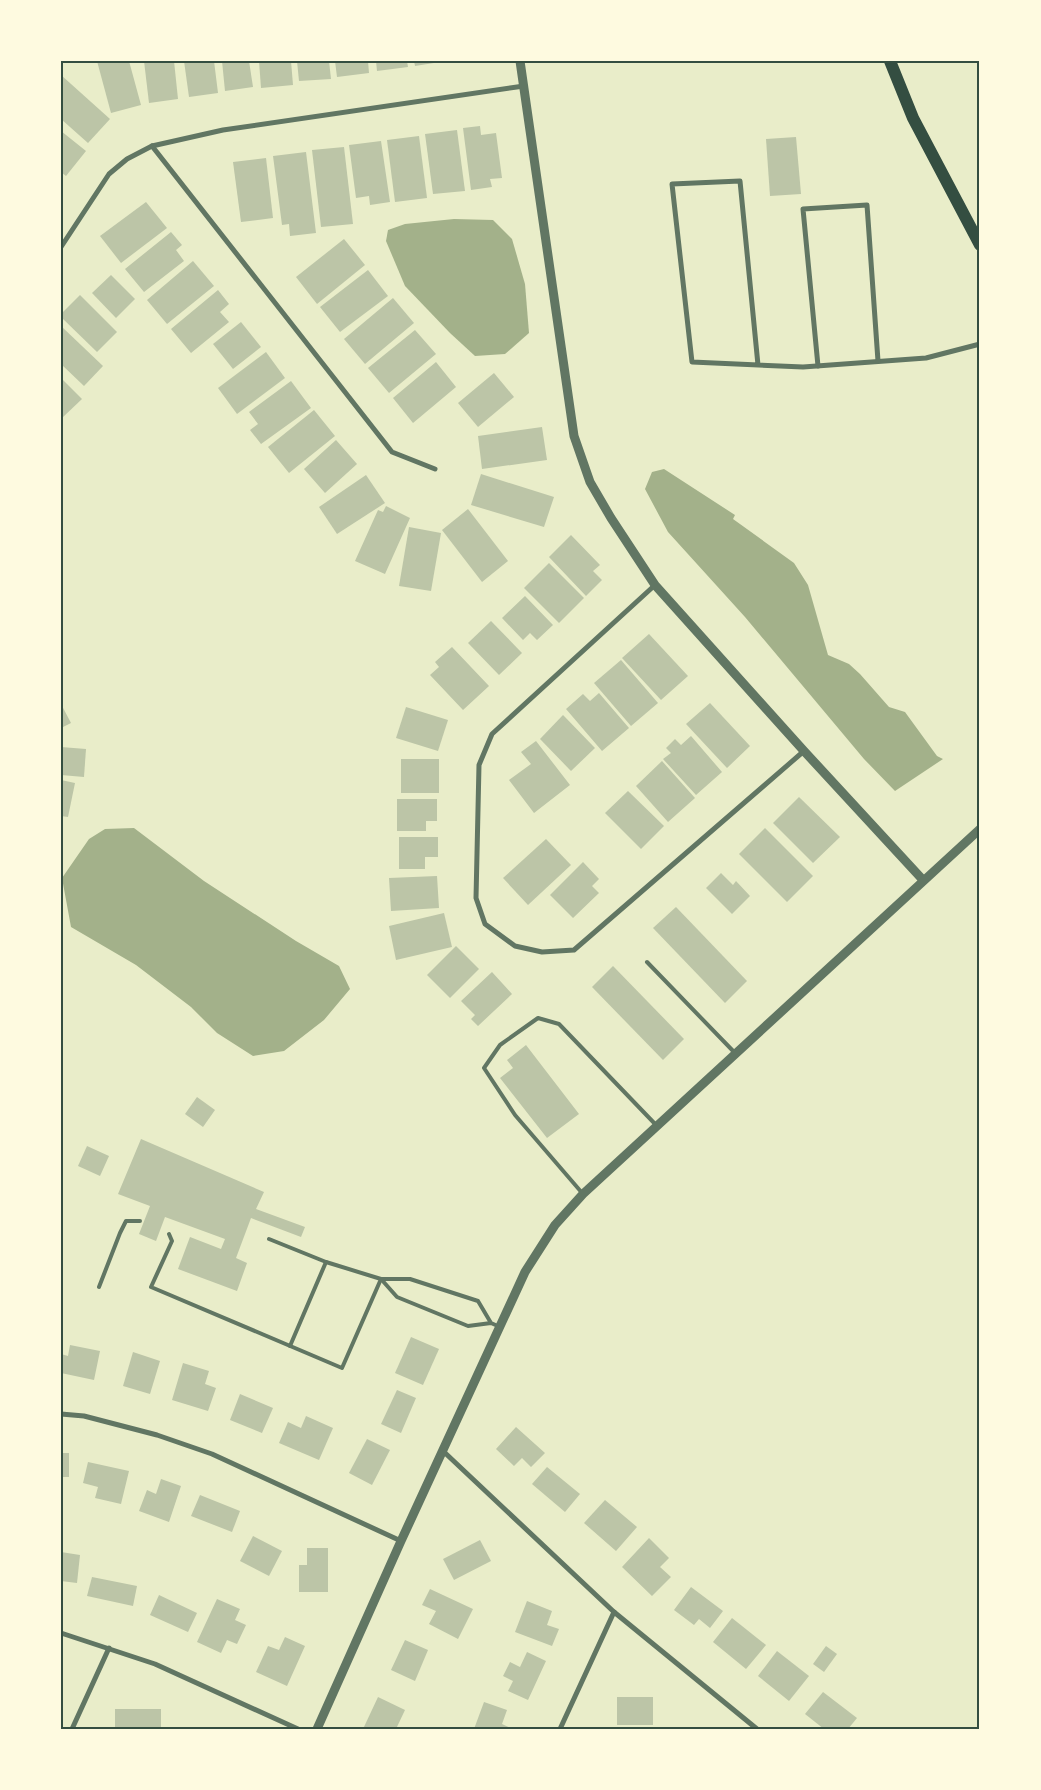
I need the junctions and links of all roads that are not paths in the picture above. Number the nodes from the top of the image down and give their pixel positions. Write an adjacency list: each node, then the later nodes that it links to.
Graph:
1 (520, 61): 3 (street)
2 (890, 61): 5 (main road)
3 (524, 86): 4 (street); 12 (street)
4 (152, 146): 6 (street); 11 (street)
5 (980, 245)
6 (61, 247)
7 (980, 344): 8 (street)
8 (878, 361): 10 (street); 10 (street)
9 (758, 365): 9 (street); 10 (street)
10 (818, 366)
11 (434, 469)
12 (655, 586): 13 (street); 13 (street)
13 (804, 751): 15 (street)
14 (980, 829): 15 (street)
15 (923, 880): 17 (street)
16 (647, 962): 17 (lane)
17 (735, 1052): 18 (street)
18 (657, 1126): 19 (street); 19 (lane)
19 (583, 1194): 27 (street)
20 (140, 1221): 25 (lane)
21 (169, 1234): 28 (lane)
22 (269, 1239): 23 (lane)
23 (326, 1262): 24 (lane); 28 (lane)
24 (381, 1279): 26 (lane); 26 (lane); 28 (lane)
25 (99, 1288)
26 (491, 1323): 27 (lane)
27 (500, 1326): 30 (street)
28 (290, 1346)
29 (61, 1414): 31 (street)
30 (443, 1451): 31 (street); 32 (street)
31 (401, 1540): 37 (street)
32 (614, 1612): 38 (street); 39 (street)
33 (61, 1633): 34 (street)
34 (109, 1648): 35 (street); 36 (street)
35 (72, 1729)
36 (298, 1729)
37 (317, 1729)
38 (560, 1729)
39 (757, 1729)

